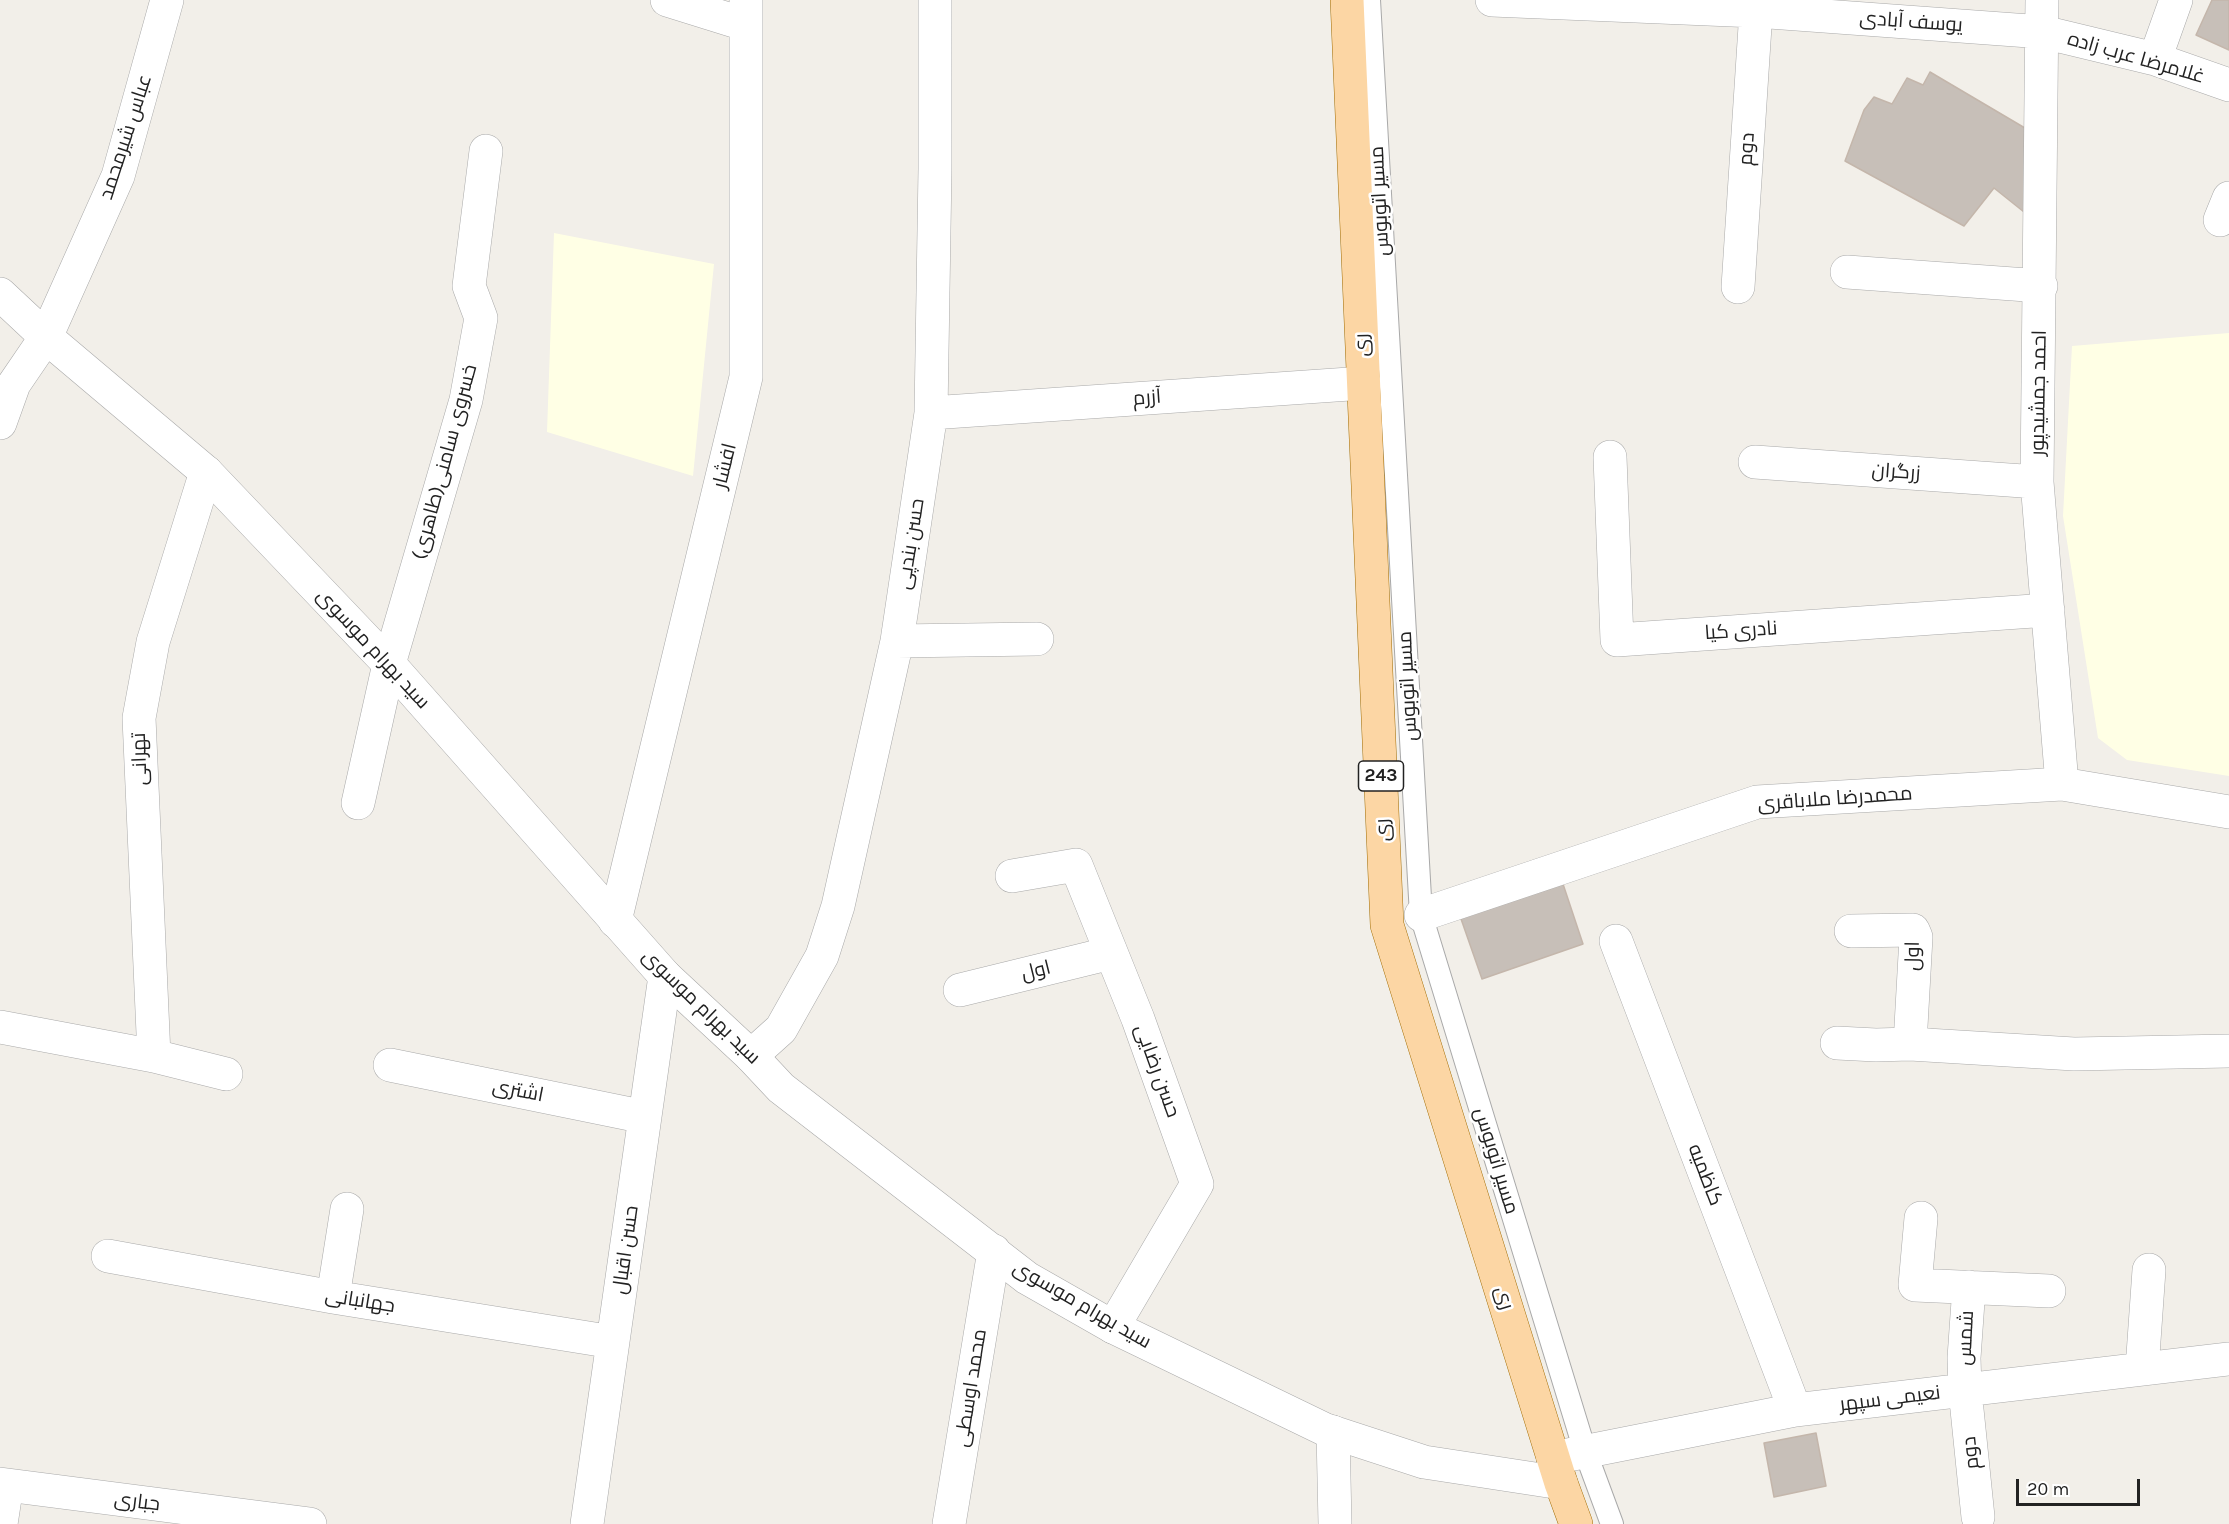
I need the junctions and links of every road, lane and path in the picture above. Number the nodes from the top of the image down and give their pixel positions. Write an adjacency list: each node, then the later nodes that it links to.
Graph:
1 (167, 0): 19 (street, عباس شیرمحمد)
2 (666, 0): 10 (street)
3 (935, 0): 21 (street, حسن بندپی)
4 (1347, 0): 20 (main road, ری / 243)
5 (1369, 0): 35 (lane, مسیر اتوبوس)
6 (1492, 0): 8 (street, یوسف آبادی)
7 (2176, 0): 12 (street)
8 (1676, 4): 9 (street, یوسف آبادی)
9 (1756, 11): 11 (street, یوسف آبادی); 17 (street, دوم)
10 (745, 12): 36 (street, افشار)
11 (2042, 16): 12 (street, غلامرضا عرب زاده); 16 (street, احمد جمشیدپور)
12 (2155, 59): 13 (street, غلامرضا عرب زاده)
13 (2229, 85)
14 (486, 151): 30 (street, خسروی سامنی(طاهری))
15 (1847, 272): 16 (street)
16 (2041, 286): 26 (street, احمد جمشیدپور)
17 (1738, 287)
18 (0, 294): 19 (street, سید بهرام موسوی)
19 (46, 337): 22 (street, عباس شیرمحمد); 25 (street, سید بهرام موسوی)
20 (1364, 383): 21 (street, آزرم); 67 (main road, ری / 243)
21 (931, 413): 29 (street, حسن بندپی)
22 (0, 423)
23 (1610, 457): 27 (street, نادری کیا)
24 (1755, 462): 26 (street, زرگران)
25 (206, 472): 30 (street, سید بهرام موسوی); 46 (street, تهرانی)
26 (2037, 482): 27 (street, احمد جمشیدپور)
27 (2048, 610): 31 (street, احمد جمشیدپور)
28 (1037, 639): 29 (street)
29 (897, 641): 47 (street, حسن بندپی)
30 (388, 664): 32 (street, خسروی سامنی(طاهری)); 36 (street, سید بهرام موسوی)
31 (2062, 784): 33 (street, محمدرضا ملاباقری); 35 (street, محمدرضا ملاباقری)
32 (358, 803)
33 (2229, 812)
34 (1012, 876): 39 (street, حسن رضایی)
35 (1421, 915): 66 (lane, مسیر اتوبوس)
36 (615, 921): 40 (street, سید بهرام موسوی)
37 (1851, 931): 44 (street, اول)
38 (1616, 941): 64 (street, کاظمیه)
39 (1111, 952): 41 (street, اول); 59 (street, حسن رضایی)
40 (665, 976): 47 (street, سید بهرام موسوی); 50 (street, حسن اقبال)
41 (960, 990)
42 (0, 1027): 46 (street)
43 (1837, 1043): 44 (street)
44 (1910, 1044): 45 (street)
45 (2229, 1051)
46 (153, 1056): 49 (street)
47 (751, 1056): 53 (street, سید بهرام موسوی)
48 (390, 1065): 50 (street, اشتری)
49 (226, 1074)
50 (645, 1117): 60 (street, حسن اقبال)
51 (346, 1209): 58 (street)
52 (1921, 1218): 56 (street)
53 (994, 1251): 59 (street, سید بهرام موسوی); 74 (street, محمد اوسطی)
54 (108, 1256): 58 (street, جهانبانی)
55 (2149, 1270): 62 (street)
56 (1969, 1287): 57 (street); 63 (street, شمس)
57 (2049, 1291)
58 (333, 1297): 60 (street, جهانبانی)
59 (1113, 1327): 65 (street, سید بهرام موسوی)
60 (613, 1342): 73 (street, حسن اقبال)
61 (2229, 1359): 62 (street, نعیمی سپهر)
62 (2142, 1369): 63 (street, نعیمی سپهر)
63 (1965, 1390): 64 (street, نعیمی سپهر); 70 (street, دوم)
64 (1795, 1410): 66 (street, نعیمی سپهر)
65 (1333, 1432): 67 (street, سید بهرام موسوی); 75 (street)
66 (1586, 1451): 67 (street, نعیمی سپهر); 77 (lane, مسیر اتوبوس)
67 (1557, 1470): 76 (main road, ری / 243)
68 (4, 1485): 69 (street, جباری); 71 (street)
69 (145, 1513): 72 (street, جباری)
70 (1978, 1517)
71 (2, 1524)
72 (310, 1524)
73 (587, 1524)
74 (949, 1524)
75 (1335, 1524)
76 (1576, 1524)
77 (1612, 1524)

